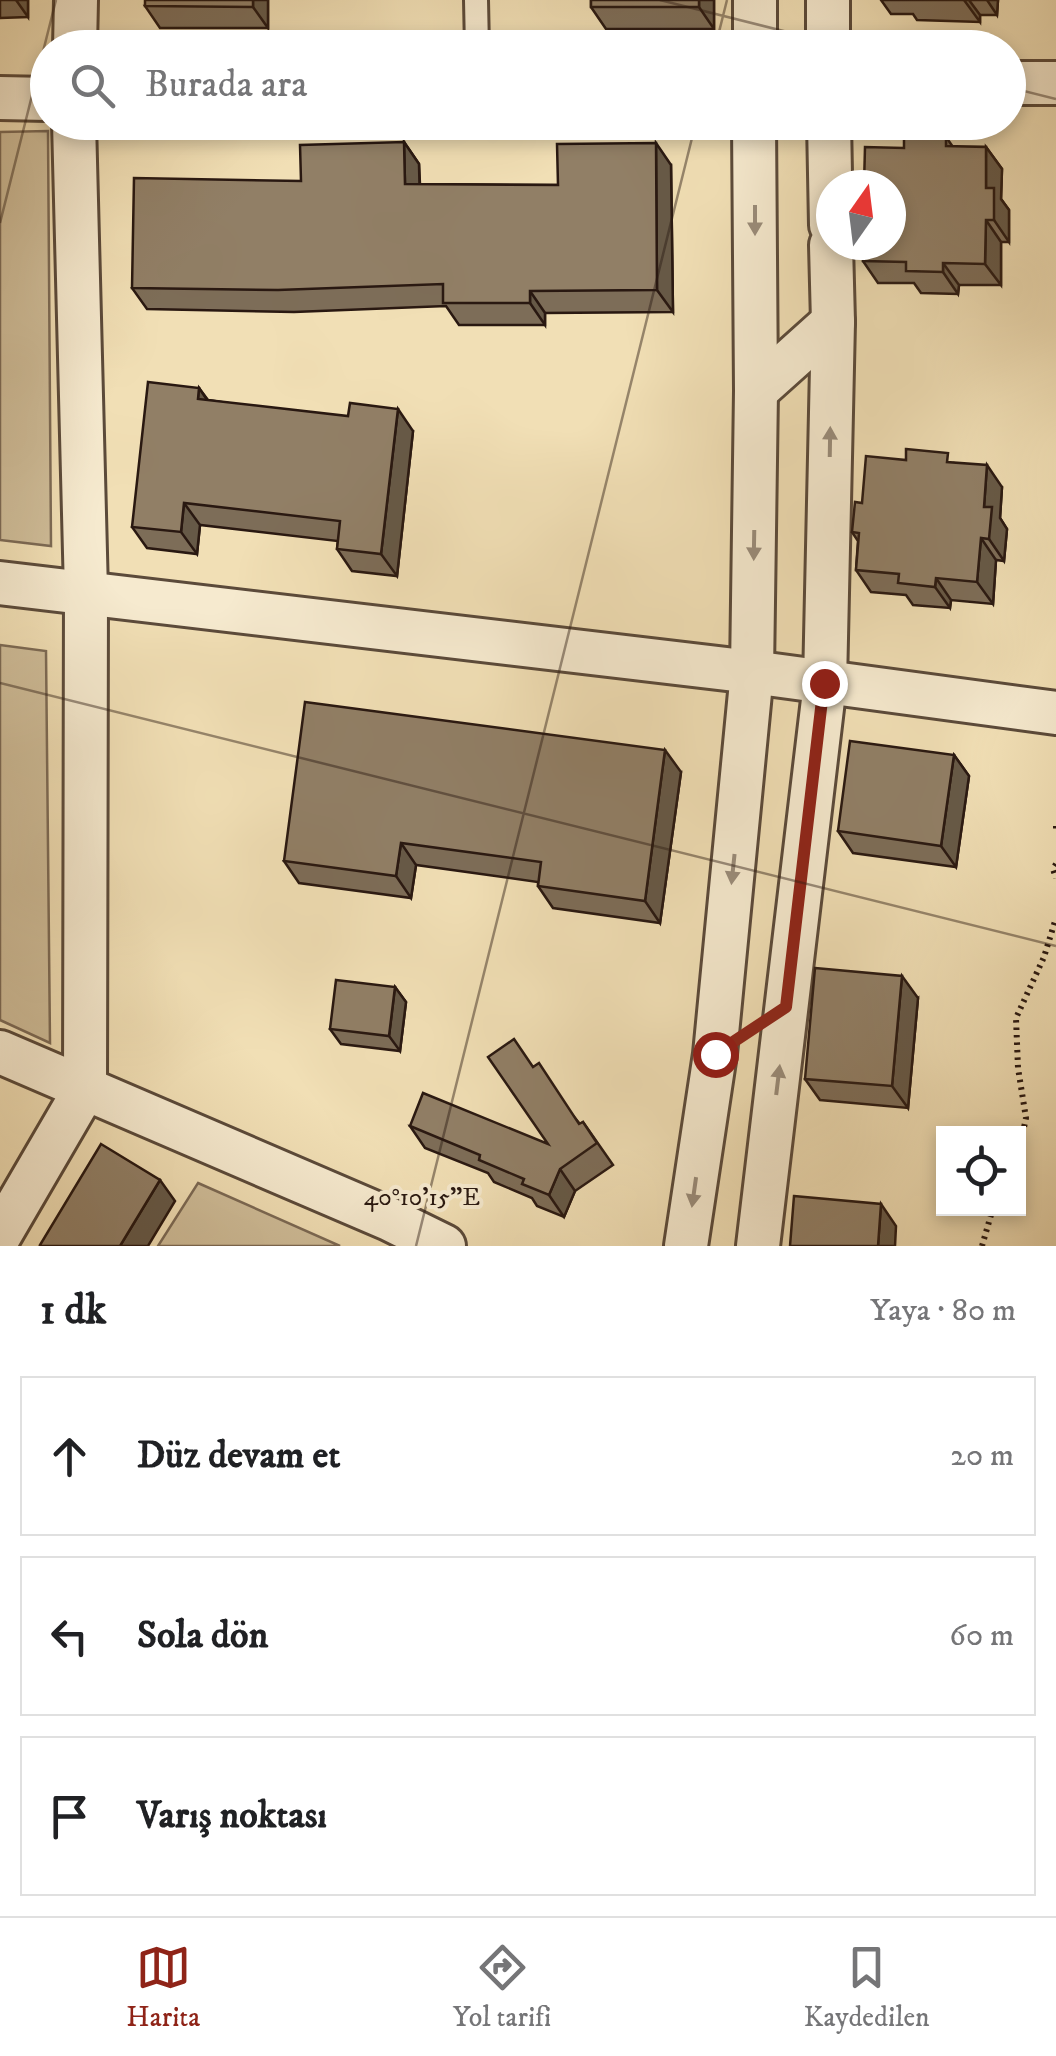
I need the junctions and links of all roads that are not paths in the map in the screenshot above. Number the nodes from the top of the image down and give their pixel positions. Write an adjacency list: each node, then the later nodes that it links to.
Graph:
1 (76, 0): 5 (street)
2 (476, 0): 6 (lane)
3 (755, 0): 7 (street)
4 (828, 0): 8 (street)
5 (75, 30)
6 (477, 30)
7 (754, 30)
8 (828, 30)
9 (1056, 83): 10 (street)
10 (1026, 84)
11 (0, 98): 12 (street)
12 (30, 99)
13 (74, 140): 21 (street)
14 (754, 140): 19 (street, one-way to 19)
15 (829, 140): 16 (street)
16 (830, 170)
17 (832, 260): 18 (street)
18 (833, 322): 19 (street); 23 (street, one-way to 18)
19 (756, 391): 22 (street, one-way to 22)
20 (0, 583): 21 (street)
21 (86, 592): 22 (street); 28 (street)
22 (752, 672): 23 (street); 27 (street, one-way to 27)
23 (824, 683): 24 (street); 25 (street)
24 (1056, 712)
25 (786, 1007): 27 (street); 32 (street, one-way to 25)
26 (0, 1052): 28 (street)
27 (715, 1054): 31 (street, one-way to 31)
28 (85, 1089): 29 (street); 30 (street)
29 (0, 1234)
30 (444, 1246)
31 (686, 1246)
32 (758, 1246)

